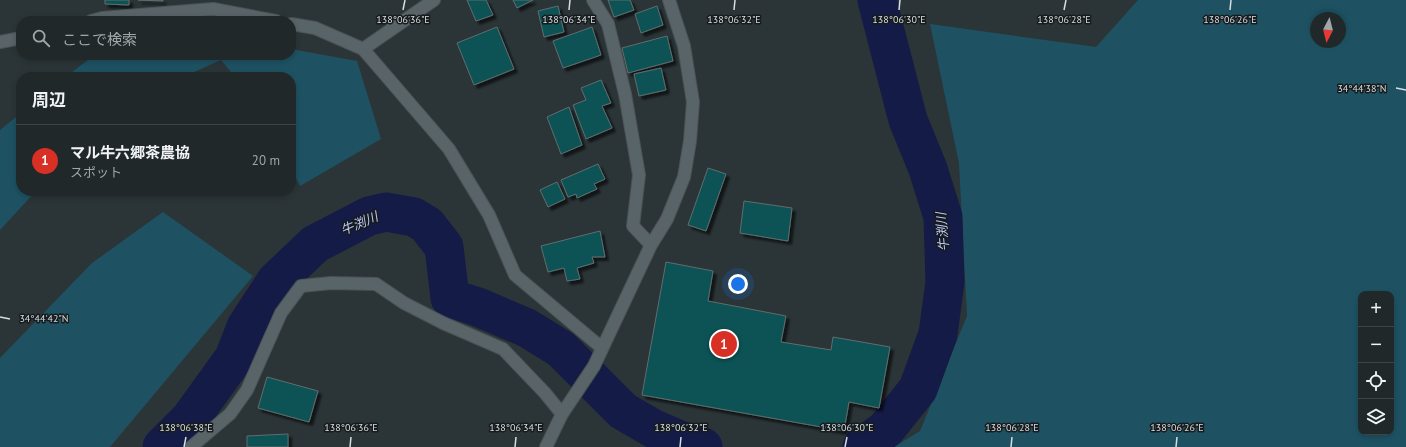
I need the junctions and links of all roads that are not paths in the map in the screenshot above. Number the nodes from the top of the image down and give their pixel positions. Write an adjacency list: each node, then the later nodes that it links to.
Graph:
1 (434, 0): 9 (street)
2 (593, 0): 10 (street)
3 (669, 0): 10 (street)
4 (130, 16): 5 (street)
5 (247, 16)
6 (296, 25): 9 (street)
7 (16, 39): 8 (street)
8 (0, 42)
9 (363, 49): 11 (street)
10 (651, 246): 11 (street)
11 (602, 348): 12 (street)
12 (562, 414): 13 (street); 14 (street)
13 (191, 447)
14 (546, 447)

